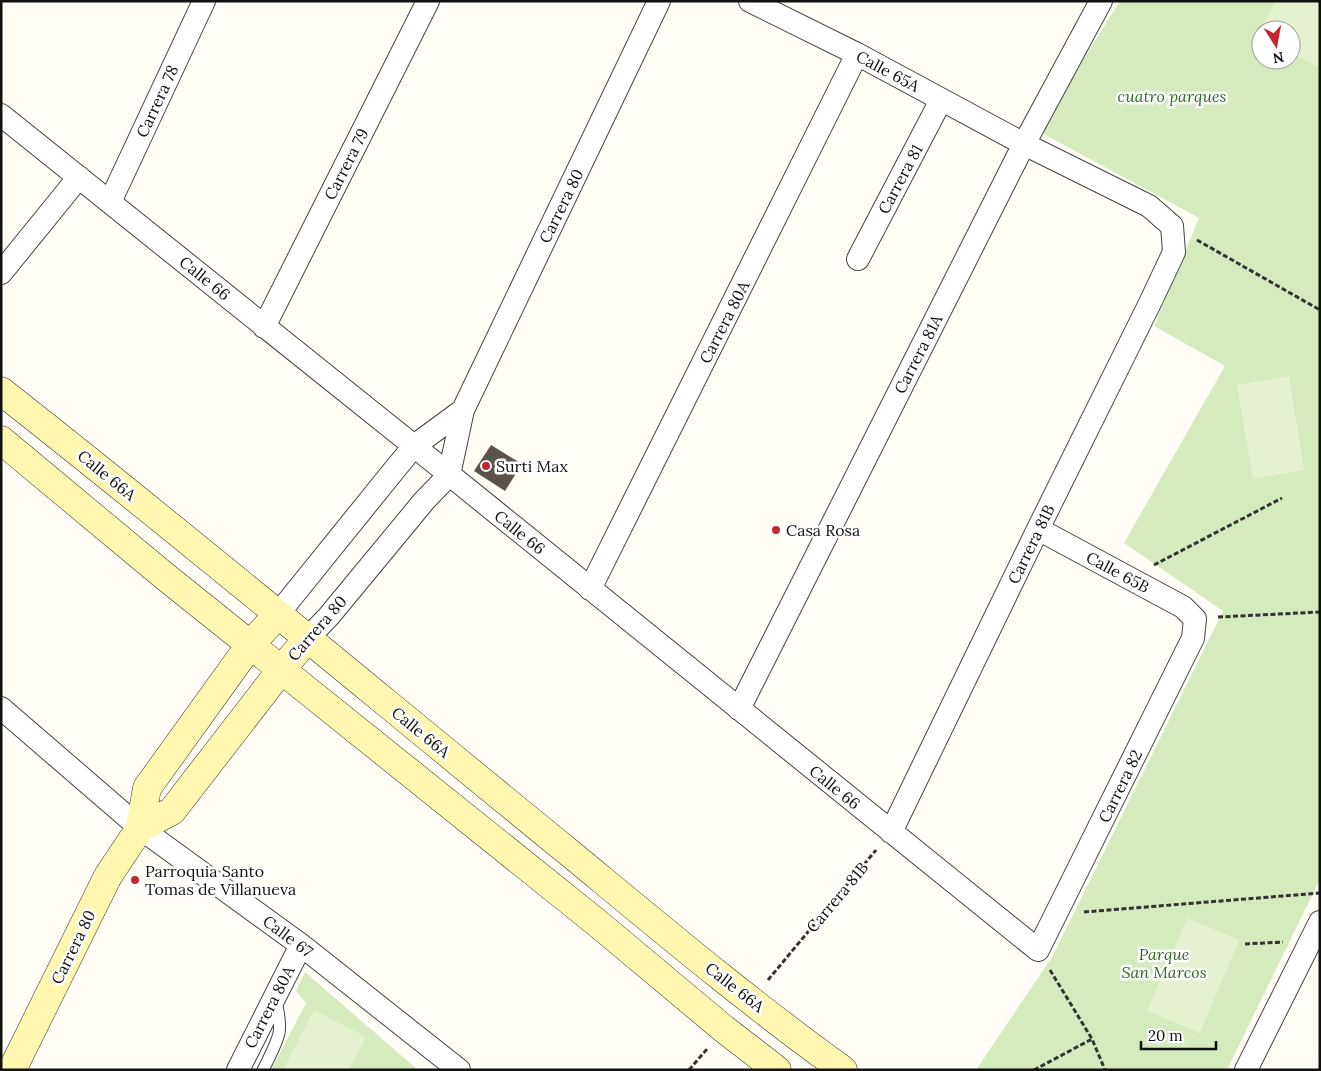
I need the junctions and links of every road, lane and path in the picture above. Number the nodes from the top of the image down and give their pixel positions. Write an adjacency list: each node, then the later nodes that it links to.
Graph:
1 (204, 1): 11 (street, Carrera 78)
2 (428, 1): 16 (street, Carrera 79)
3 (659, 1): 18 (street, Carrera 80)
4 (750, 1): 6 (street, Calle 65A)
5 (1101, 1): 9 (street, Carrera 81A)
6 (857, 54): 7 (street, Calle 65A); 25 (street, Carrera 80A)
7 (941, 100): 9 (street, Calle 65A); 13 (street, Carrera 81)
8 (1, 115): 10 (street, Calle 66)
9 (1024, 144): 12 (street); 33 (street, Carrera 81A)
10 (79, 177): 11 (street, Calle 66); 14 (street)
11 (110, 202): 16 (street, Calle 66)
12 (1172, 226): 15 (path); 23 (street, Carrera 81B)
13 (858, 259)
14 (1, 274)
15 (1320, 310)
16 (264, 326): 20 (street, Calle 66)
17 (1, 391): 27 (street, Calle 66A)
18 (463, 410): 20 (street, Carrera 80); 21 (street, Carrera 80)
19 (1, 440): 30 (street)
20 (414, 446): 21 (street, Calle 66); 27 (street, Carrera 80)
21 (449, 475): 25 (street, Calle 66); 29 (street, Carrera 80)
22 (1282, 498): 24 (path)
23 (1038, 530): 24 (street, Calle 65B); 35 (street, Carrera 81B)
24 (1129, 578): 28 (street, Calle 65B)
25 (590, 589): 33 (street, Calle 66)
26 (1320, 612): 28 (path)
27 (278, 614): 29 (street, Calle 66A); 30 (street, Carrera 80)
28 (1195, 618): 37 (street, Carrera 82)
29 (307, 639): 31 (street, Carrera 80); 52 (street, Calle 66A)
30 (250, 645): 31 (street); 34 (street, Carrera 80)
31 (281, 670): 34 (street, Carrera 80); 51 (street)
32 (1, 708): 34 (street, Calle 67)
33 (740, 709): 35 (street, Calle 66)
34 (140, 828): 40 (street, Calle 67); 46 (street, Carrera 80)
35 (891, 832): 41 (street, Calle 66); 42 (path, Carrera 81B)
36 (1320, 893): 37 (path)
37 (1056, 914): 41 (street, Carrera 82)
38 (1317, 935): 39 (path); 55 (street)
39 (1244, 944)
40 (301, 945): 43 (street, Carrera 80A); 49 (street, Calle 67)
41 (1038, 950): 44 (path)
42 (763, 987)
43 (275, 997): 47 (street, Carrera 80A); 48 (lane)
44 (1092, 1039): 53 (path); 54 (path)
45 (708, 1048): 50 (path)
46 (12, 1070)
47 (238, 1070)
48 (263, 1070)
49 (459, 1070)
50 (689, 1070)
51 (777, 1070)
52 (843, 1070)
53 (1034, 1070)
54 (1105, 1070)
55 (1246, 1070)

